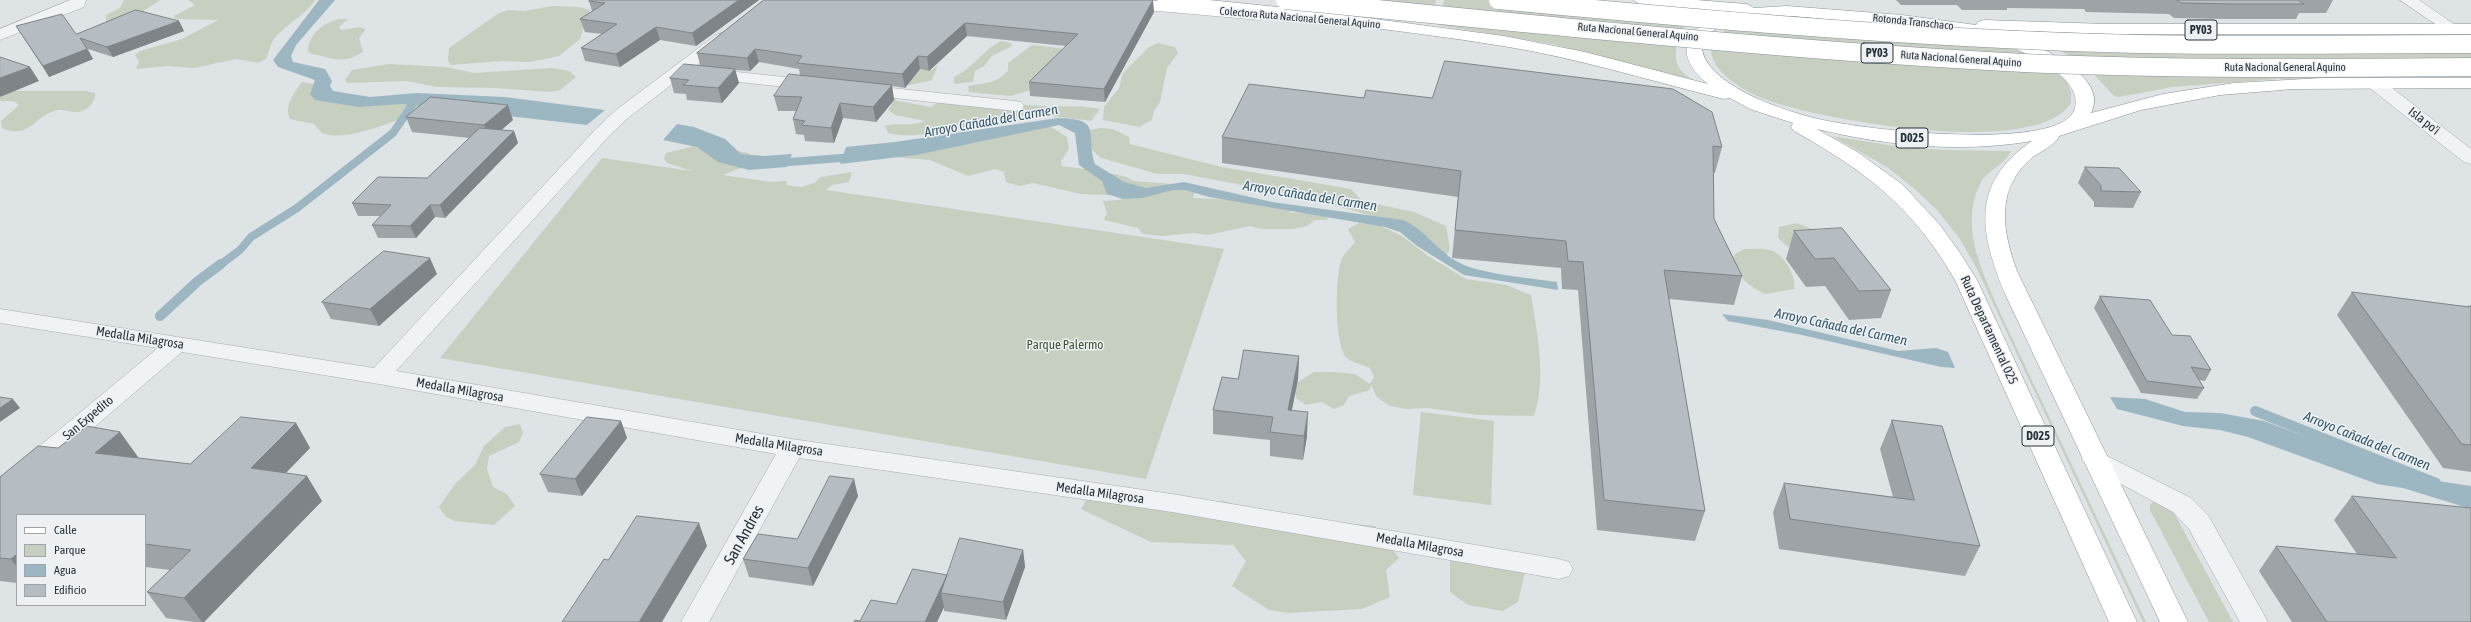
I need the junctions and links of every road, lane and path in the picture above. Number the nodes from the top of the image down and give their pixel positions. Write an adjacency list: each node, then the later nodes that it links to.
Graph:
1 (1090, 0): 11 (main road, Colectora Ruta Nacional General Aquino)
2 (1164, 0): 11 (main road)
3 (1286, 0): 16 (main road, Ruta Nacional General Aquino / PY03, bridge)
4 (1498, 0): 15 (main road, Ruta Nacional General Aquino / PY03, bridge)
5 (1641, 0): 8 (main road)
6 (2408, 0): 12 (street)
7 (78, 2): 14 (street)
8 (1768, 11): 9 (main road, Rotonda Transchaco / D025); 22 (main road, Rotonda Transchaco / D025)
9 (1931, 22): 12 (main road, PY03); 25 (main road, Rotonda Transchaco / D025)
10 (734, 28): 17 (street)
11 (1415, 29): 22 (main road)
12 (2453, 29): 13 (main road, PY03)
13 (2471, 29)
14 (0, 35)
15 (2471, 44)
16 (2471, 67)
17 (677, 70): 20 (street); 29 (street)
18 (2471, 83): 19 (main road, Ruta Nacional General Aquino)
19 (2377, 85): 25 (main road, Ruta Nacional General Aquino); 26 (street, Isla po'i)
20 (826, 86)
21 (850, 88): 23 (street)
22 (1739, 98): 24 (main road, Rotonda Transchaco / D025)
23 (1015, 106)
24 (1769, 110): 25 (main road, Rotonda Transchaco / D025); 35 (main road, Ruta Departamental 025 / D025)
25 (2066, 128): 31 (main road)
26 (2471, 158)
27 (0, 316): 28 (street, Medalla Milagrosa)
28 (177, 344): 29 (street, Medalla Milagrosa); 32 (street, San Expedito)
29 (379, 376): 30 (street, Medalla Milagrosa)
30 (792, 448): 33 (street, Medalla Milagrosa); 34 (street, San Andres)
31 (2095, 459): 36 (main road); 37 (street)
32 (0, 493)
33 (1560, 569)
34 (695, 622)
35 (2123, 622)
36 (2174, 622)
37 (2254, 622)

